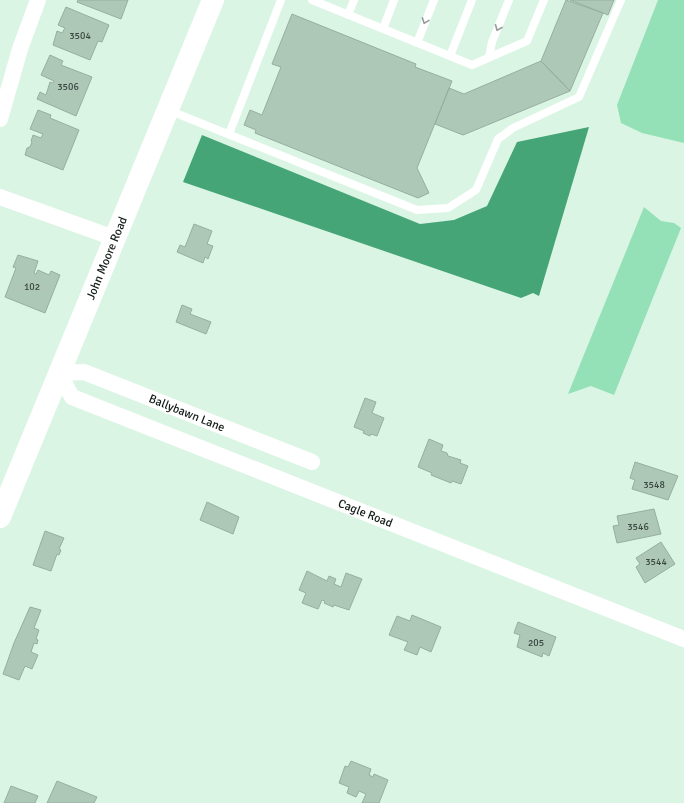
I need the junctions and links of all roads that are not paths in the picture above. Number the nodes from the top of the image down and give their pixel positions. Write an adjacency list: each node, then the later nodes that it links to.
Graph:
1 (38, 0): 18 (street)
2 (213, 0): 17 (street, John Moore Road)
3 (281, 0): 19 (lane)
4 (354, 0): 12 (lane)
5 (394, 0): 13 (lane)
6 (434, 0): 14 (lane, one-way to 14)
7 (472, 0): 15 (lane)
8 (509, 0): 16 (lane, one-way to 16)
9 (544, 0): 16 (lane)
10 (621, 0): 19 (lane)
11 (317, 1): 12 (lane)
12 (348, 15): 13 (lane)
13 (383, 29): 14 (lane)
14 (417, 43): 15 (lane)
15 (450, 56): 16 (lane)
16 (490, 57)
17 (168, 110): 19 (lane); 21 (street, John Moore Road)
18 (0, 119)
19 (229, 134)
20 (0, 197): 21 (street)
21 (114, 238): 22 (street, John Moore Road)
22 (59, 373): 23 (street, Ballybawn Lane); 24 (street, John Moore Road); 25 (street, Cagle Road)
23 (312, 462)
24 (0, 517)
25 (684, 638)

